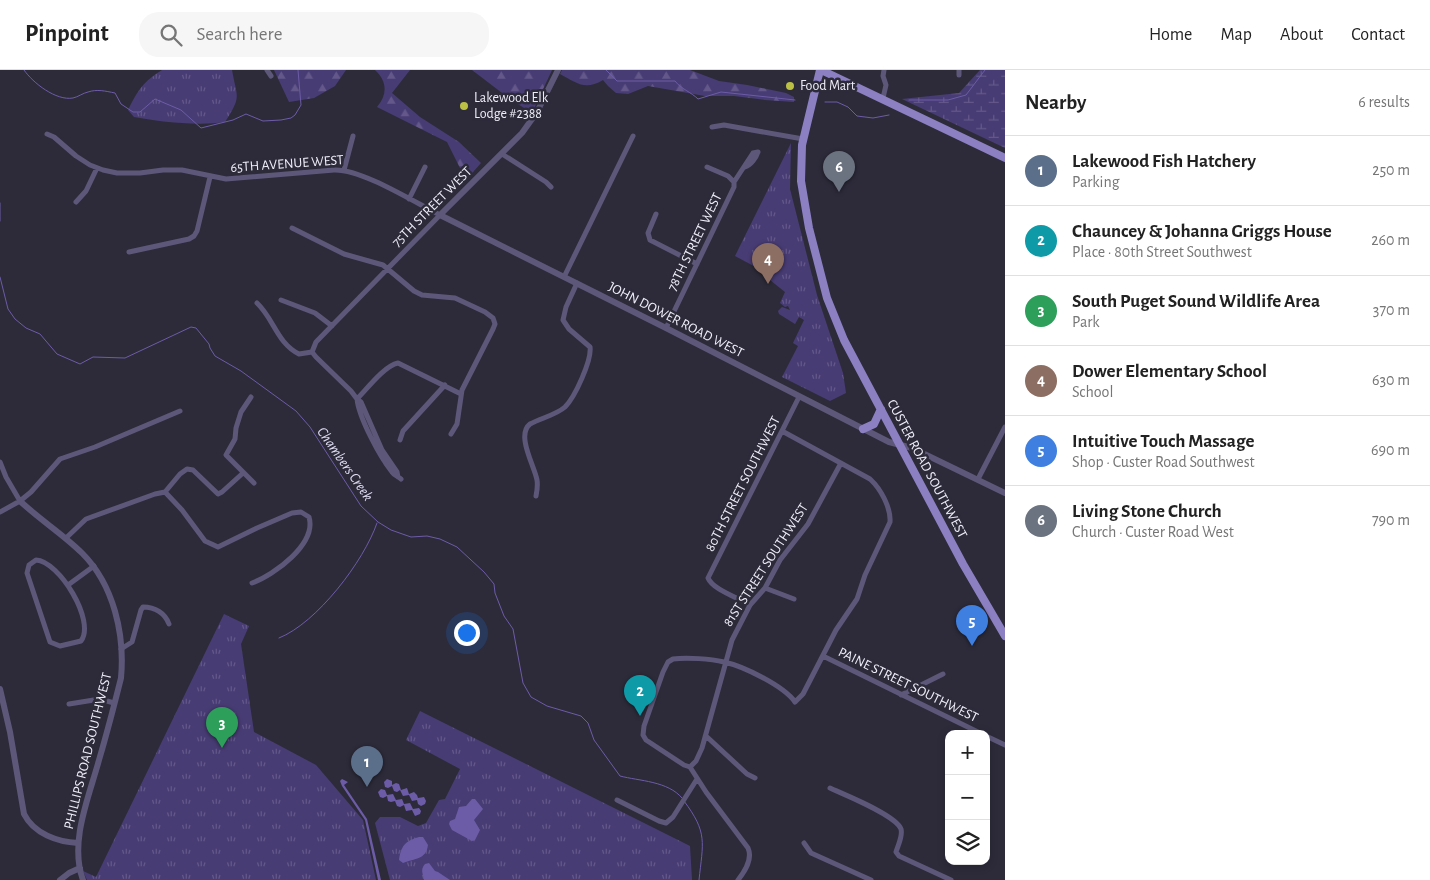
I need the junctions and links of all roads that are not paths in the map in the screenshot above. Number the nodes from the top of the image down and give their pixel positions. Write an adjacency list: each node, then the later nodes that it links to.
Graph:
1 (267, 70): 5 (street)
2 (558, 70): 12 (street, 75TH STREET WEST)
3 (820, 70): 6 (main road); 11 (main road, CUSTER ROAD SOUTHWEST)
4 (884, 70): 6 (street)
5 (271, 76)
6 (883, 98): 13 (main road)
7 (712, 127): 11 (street)
8 (47, 134): 16 (street, 65TH AVENUE WEST)
9 (353, 136): 18 (street)
10 (633, 136): 30 (street)
11 (803, 140): 42 (main road, CUSTER ROAD SOUTHWEST)
12 (502, 154): 21 (street); 25 (street, 75TH STREET WEST)
13 (1005, 158)
14 (425, 167): 22 (street)
15 (707, 167): 20 (street)
16 (97, 168): 19 (street, 65TH AVENUE WEST); 23 (street)
17 (745, 168): 20 (street, 78TH STREET WEST)
18 (344, 170): 19 (street, 65TH AVENUE WEST); 22 (street, 65TH AVENUE WEST)
19 (210, 177): 27 (street)
20 (734, 182): 28 (street, 78TH STREET WEST)
21 (551, 187)
22 (409, 199): 25 (street, 65TH AVENUE WEST)
23 (76, 202)
24 (656, 214): 28 (street)
25 (440, 216): 29 (street, 75TH STREET WEST); 30 (street, JOHN DOWER ROAD WEST)
26 (292, 228): 29 (street)
27 (129, 252)
28 (697, 264): 35 (street, 78TH STREET WEST)
29 (388, 269): 34 (street, 75TH STREET WEST); 38 (street)
30 (564, 276): 31 (street, JOHN DOWER ROAD WEST)
31 (577, 283): 35 (street, JOHN DOWER ROAD WEST); 58 (street)
32 (281, 300): 34 (street)
33 (257, 303): 36 (street)
34 (332, 326): 36 (street, 75TH STREET WEST)
35 (666, 328): 39 (street, JOHN DOWER ROAD WEST)
36 (312, 352): 41 (street)
37 (445, 385): 38 (street); 41 (street); 48 (street)
38 (461, 394): 47 (street)
39 (799, 397): 45 (street, JOHN DOWER ROAD WEST); 46 (street, 80TH STREET SOUTHWEST)
40 (251, 398): 52 (street)
41 (357, 400): 53 (street)
42 (881, 409): 45 (main road); 49 (main road, CUSTER ROAD SOUTHWEST)
43 (180, 412): 59 (street)
44 (1005, 426): 54 (street)
45 (863, 429): 49 (street, JOHN DOWER ROAD WEST)
46 (782, 431): 51 (street); 67 (street, 80TH STREET SOUTHWEST)
47 (451, 434)
48 (400, 440)
49 (901, 445): 54 (street, JOHN DOWER ROAD WEST); 69 (main road, CUSTER ROAD SOUTHWEST)
50 (0, 462): 59 (street, PHILLIPS ROAD SOUTHWEST)
51 (841, 463): 65 (street, 81ST STREET SOUTHWEST); 71 (street)
52 (243, 473): 55 (street); 56 (street)
53 (400, 478)
54 (978, 479): 57 (street, JOHN DOWER ROAD WEST)
55 (254, 482)
56 (165, 492): 61 (street); 63 (street)
57 (1005, 493)
58 (536, 496)
59 (20, 501): 60 (street); 61 (street, PHILLIPS ROAD SOUTHWEST)
60 (0, 512)
61 (66, 538): 62 (street, PHILLIPS ROAD SOUTHWEST)
62 (94, 566): 64 (street); 70 (street, PHILLIPS ROAD SOUTHWEST)
63 (252, 583)
64 (68, 586): 64 (street)
65 (765, 588): 66 (street); 67 (street, 81ST STREET SOUTHWEST)
66 (794, 599)
67 (750, 605): 72 (street, 81ST STREET SOUTHWEST)
68 (169, 624): 70 (street)
69 (1005, 636)
70 (122, 649): 76 (street, PHILLIPS ROAD SOUTHWEST)
71 (824, 656): 72 (street); 75 (street, PAINE STREET SOUTHWEST)
72 (726, 662): 79 (street, 81ST STREET SOUTHWEST); 82 (street)
73 (943, 674): 75 (street)
74 (0, 689): 87 (street)
75 (901, 695): 78 (street, PAINE STREET SOUTHWEST)
76 (114, 703): 77 (street); 87 (street, PHILLIPS ROAD SOUTHWEST)
77 (69, 704)
78 (974, 730)
79 (706, 736): 82 (street, 81ST STREET SOUTHWEST); 83 (street)
80 (990, 738): 81 (street, PAINE STREET SOUTHWEST)
81 (1005, 745)
82 (690, 767): 84 (street)
83 (755, 778)
84 (697, 779): 86 (street); 92 (street)
85 (830, 788): 94 (street)
86 (617, 800)
87 (78, 843): 89 (street, PHILLIPS ROAD SOUTHWEST)
88 (804, 843): 93 (street)
89 (80, 868): 90 (street); 91 (street, PHILLIPS ROAD SOUTHWEST)
90 (60, 880)
91 (83, 880)
92 (738, 880)
93 (871, 880)
94 (951, 880)

